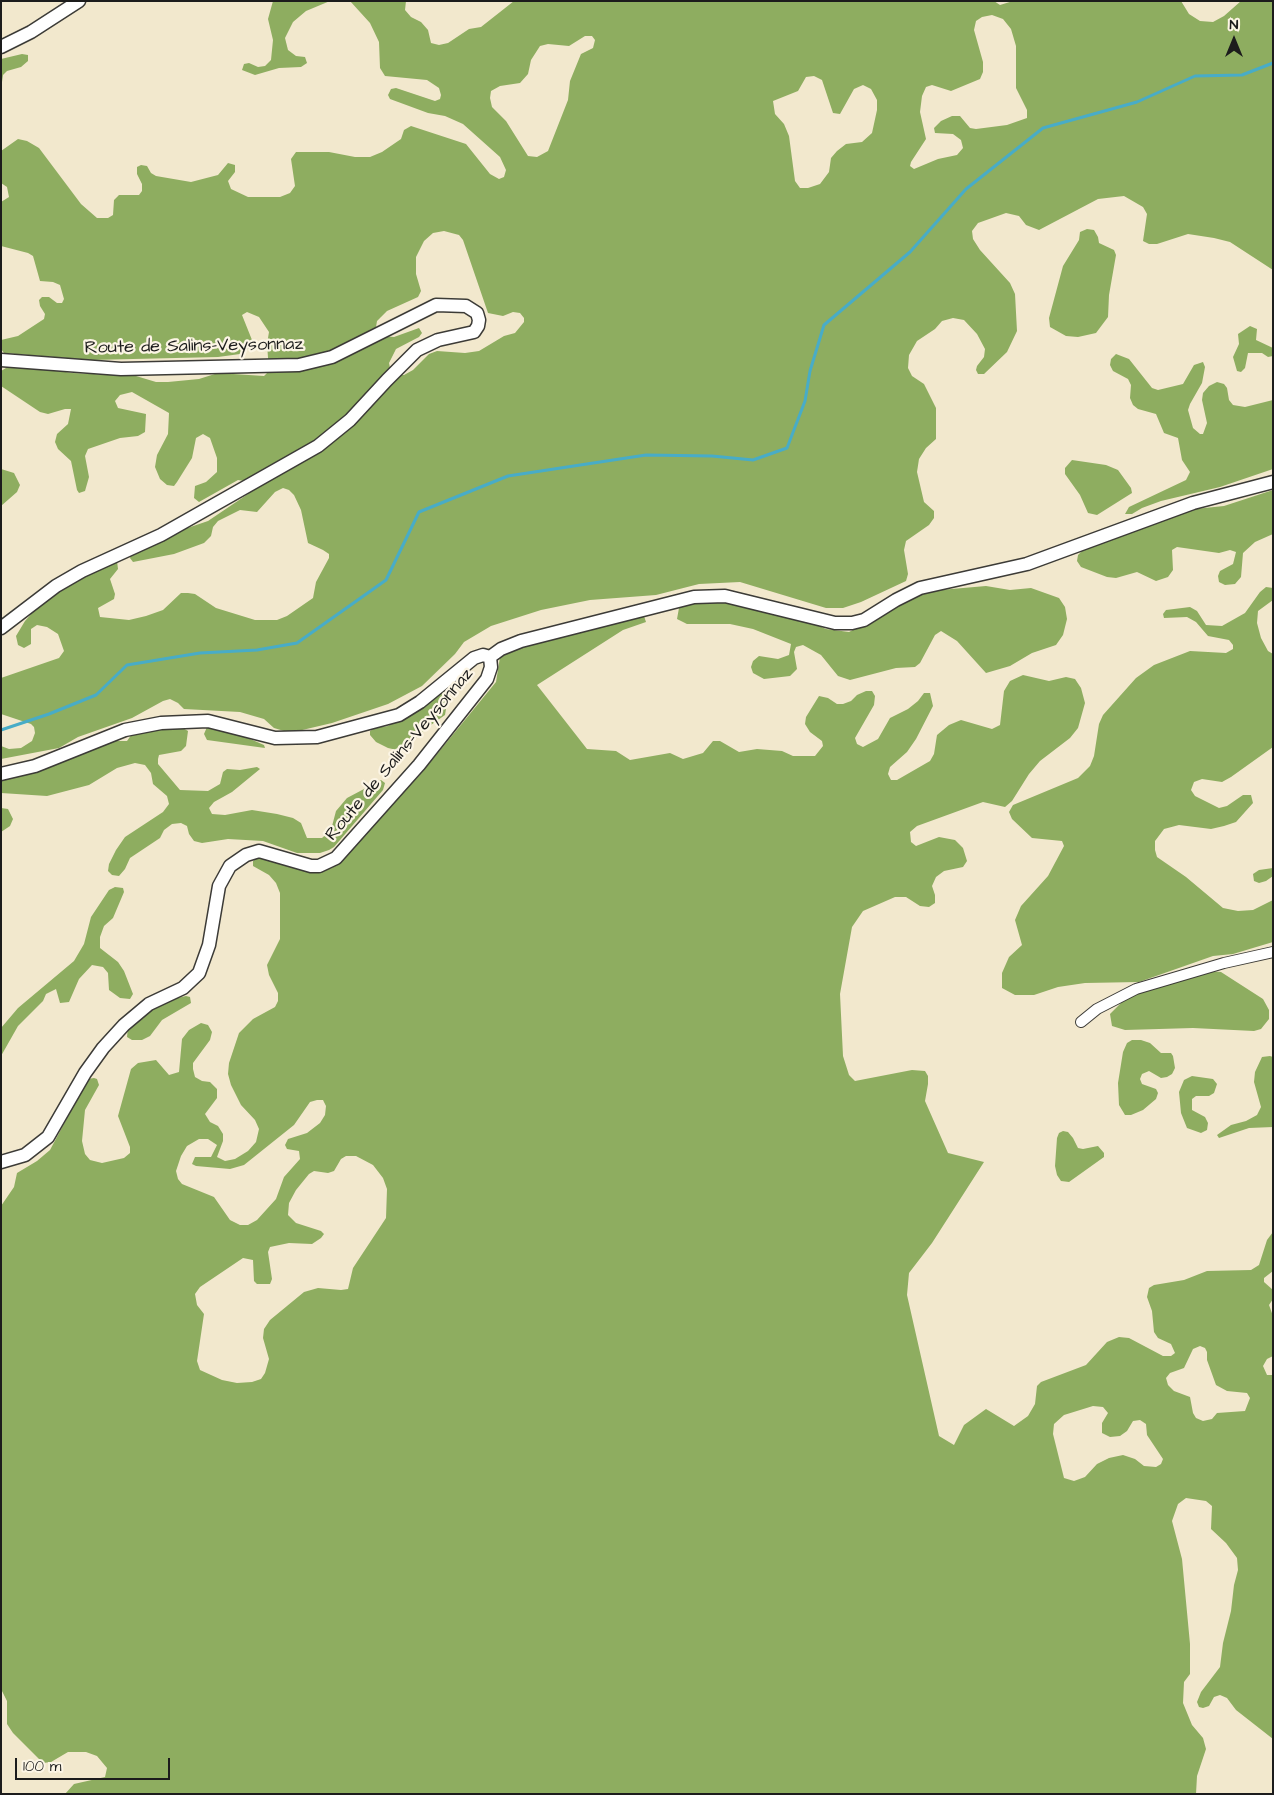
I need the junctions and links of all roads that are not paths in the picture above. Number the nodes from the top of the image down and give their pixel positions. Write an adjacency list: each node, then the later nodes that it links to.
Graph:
1 (79, 1): 2 (street)
2 (1, 47)
3 (1, 360): 5 (street, Route de Salins-Veysonnaz)
4 (1273, 482): 6 (street)
5 (1, 628)
6 (490, 657): 7 (street, Route de Salins-Veysonnaz); 10 (street, Route de Salins-Veysonnaz)
7 (1, 774)
8 (1273, 952): 9 (street)
9 (1081, 1022)
10 (1, 1162)

